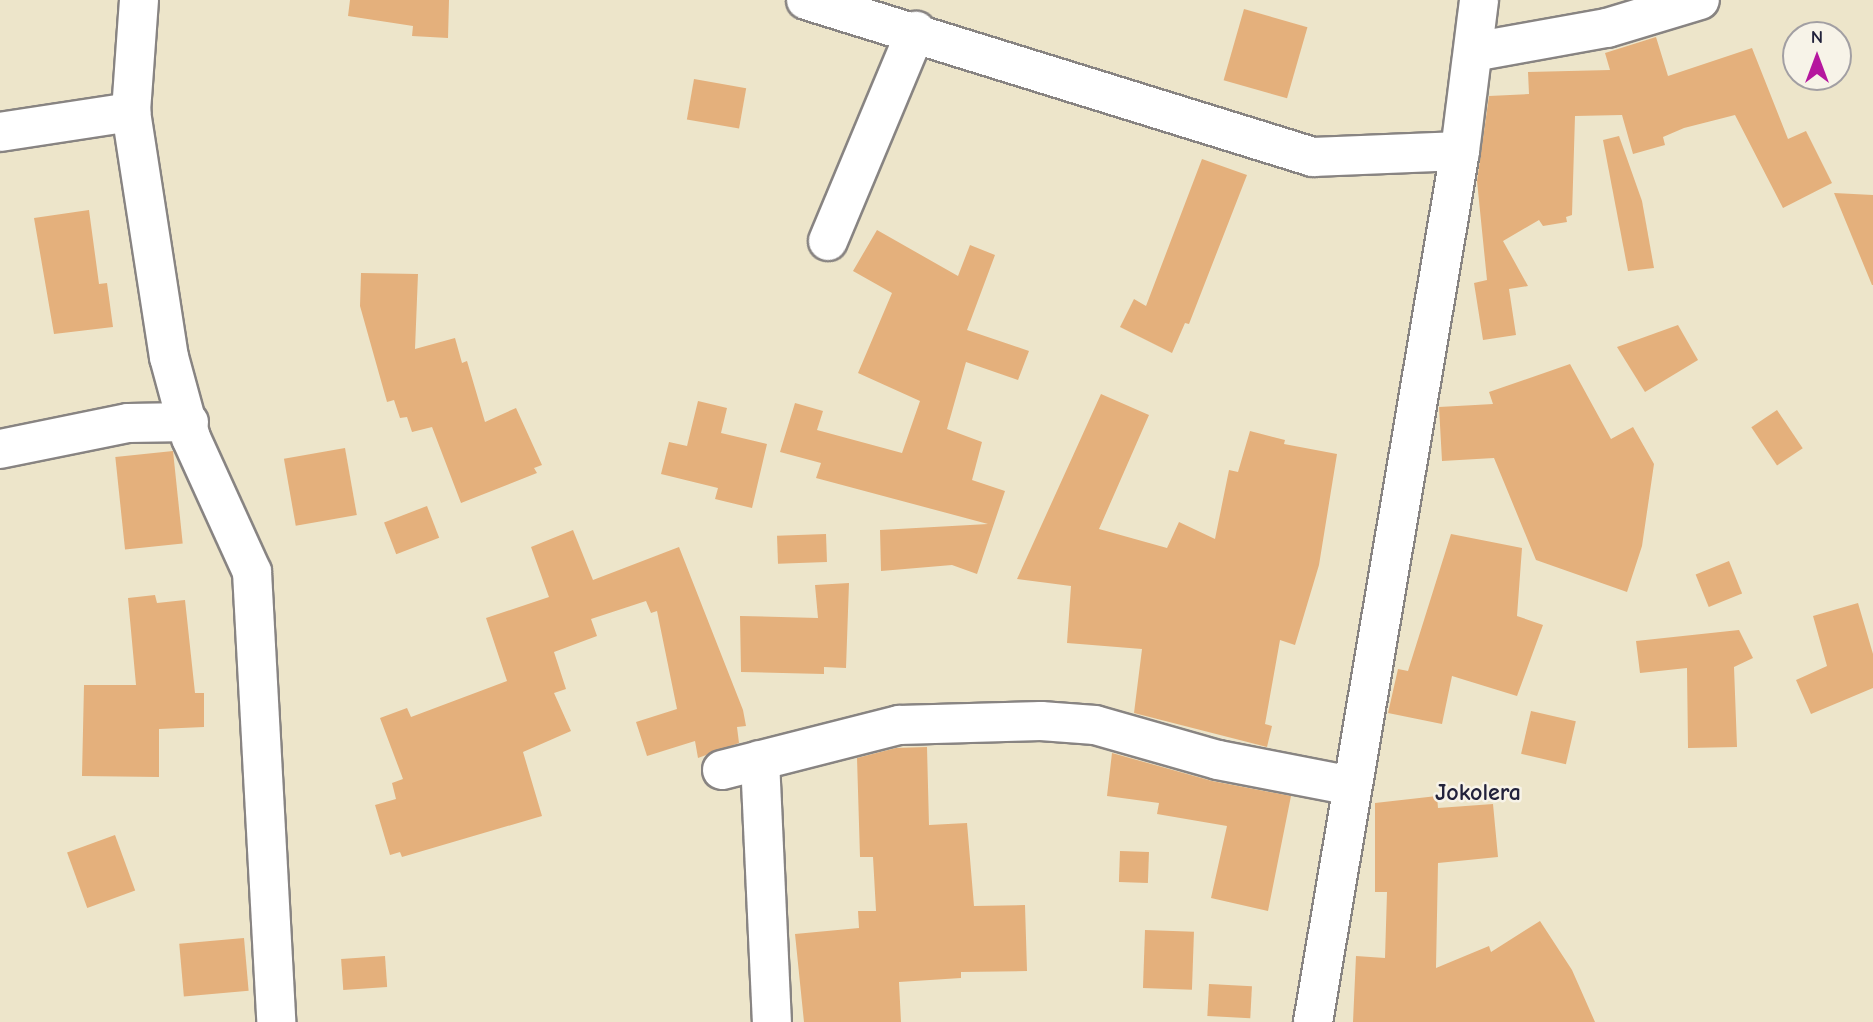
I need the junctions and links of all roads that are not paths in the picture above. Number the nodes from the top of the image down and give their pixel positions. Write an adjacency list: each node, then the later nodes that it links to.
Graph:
1 (139, 0): 7 (street)
2 (806, 0): 5 (street)
3 (1479, 0): 6 (street)
4 (1700, 0): 6 (street)
5 (916, 32): 9 (street); 10 (street)
6 (1473, 52): 9 (street)
7 (131, 112): 8 (street); 11 (street)
8 (0, 132)
9 (1460, 151): 15 (street)
10 (828, 241)
11 (189, 422): 12 (street); 16 (street)
12 (0, 449)
13 (760, 760): 14 (street); 15 (street); 17 (street)
14 (722, 769)
15 (1352, 786): 18 (street)
16 (276, 1022)
17 (772, 1022)
18 (1313, 1022)

